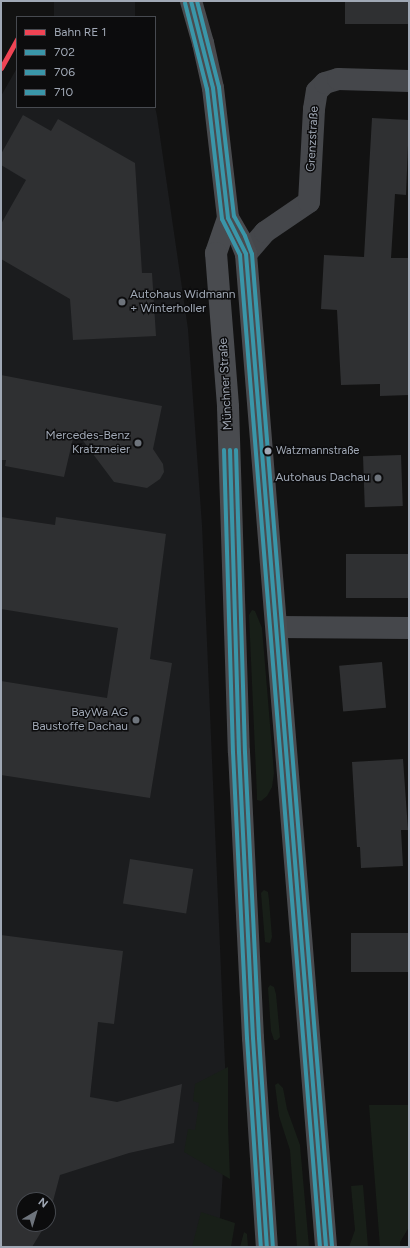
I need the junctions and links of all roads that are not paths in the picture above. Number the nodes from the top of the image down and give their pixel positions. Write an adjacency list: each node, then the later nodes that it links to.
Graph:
1 (191, 1): 3 (main road, Münchner Straße)
2 (409, 81): 4 (street, Grenzstraße)
3 (228, 218): 4 (main road, Münchner Straße); 7 (main road, Münchner Straße)
4 (246, 254): 5 (main road, Münchner Straße)
5 (277, 627): 6 (street); 8 (main road, Münchner Straße)
6 (409, 628)
7 (267, 1247)
8 (326, 1247)

